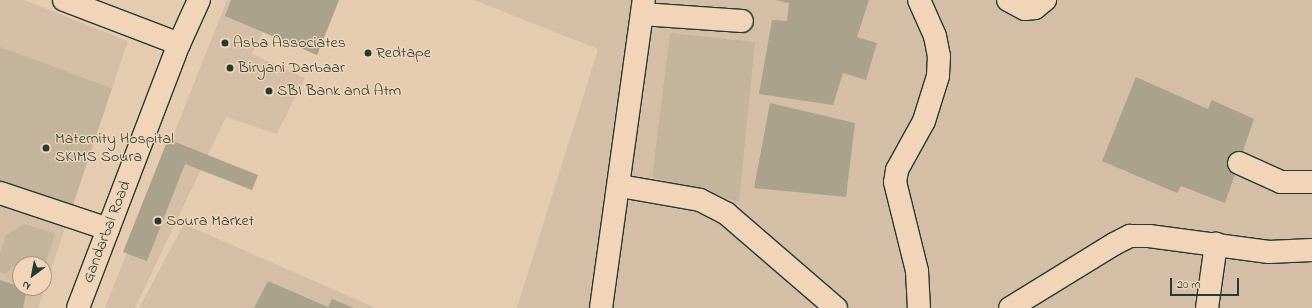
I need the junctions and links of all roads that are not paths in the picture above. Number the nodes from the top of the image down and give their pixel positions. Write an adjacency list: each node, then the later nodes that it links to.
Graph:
1 (64, 0): 8 (main road)
2 (199, 0): 8 (main road, Gandarbal Road)
3 (919, 0): 19 (main road)
4 (1008, 0): 5 (main road)
5 (1045, 0)
6 (643, 7): 7 (main road); 11 (main road)
7 (742, 22)
8 (179, 44): 13 (main road, Gandarbal Road)
9 (1239, 163): 10 (main road)
10 (1312, 182)
11 (620, 186): 17 (main road); 18 (main road)
12 (0, 193): 13 (main road)
13 (108, 229): 16 (main road, Gandarbal Road)
14 (1216, 244): 15 (main road); 20 (main road); 21 (main road)
15 (1312, 250)
16 (78, 308)
17 (601, 308)
18 (836, 308)
19 (919, 308)
20 (1010, 308)
21 (1208, 308)

